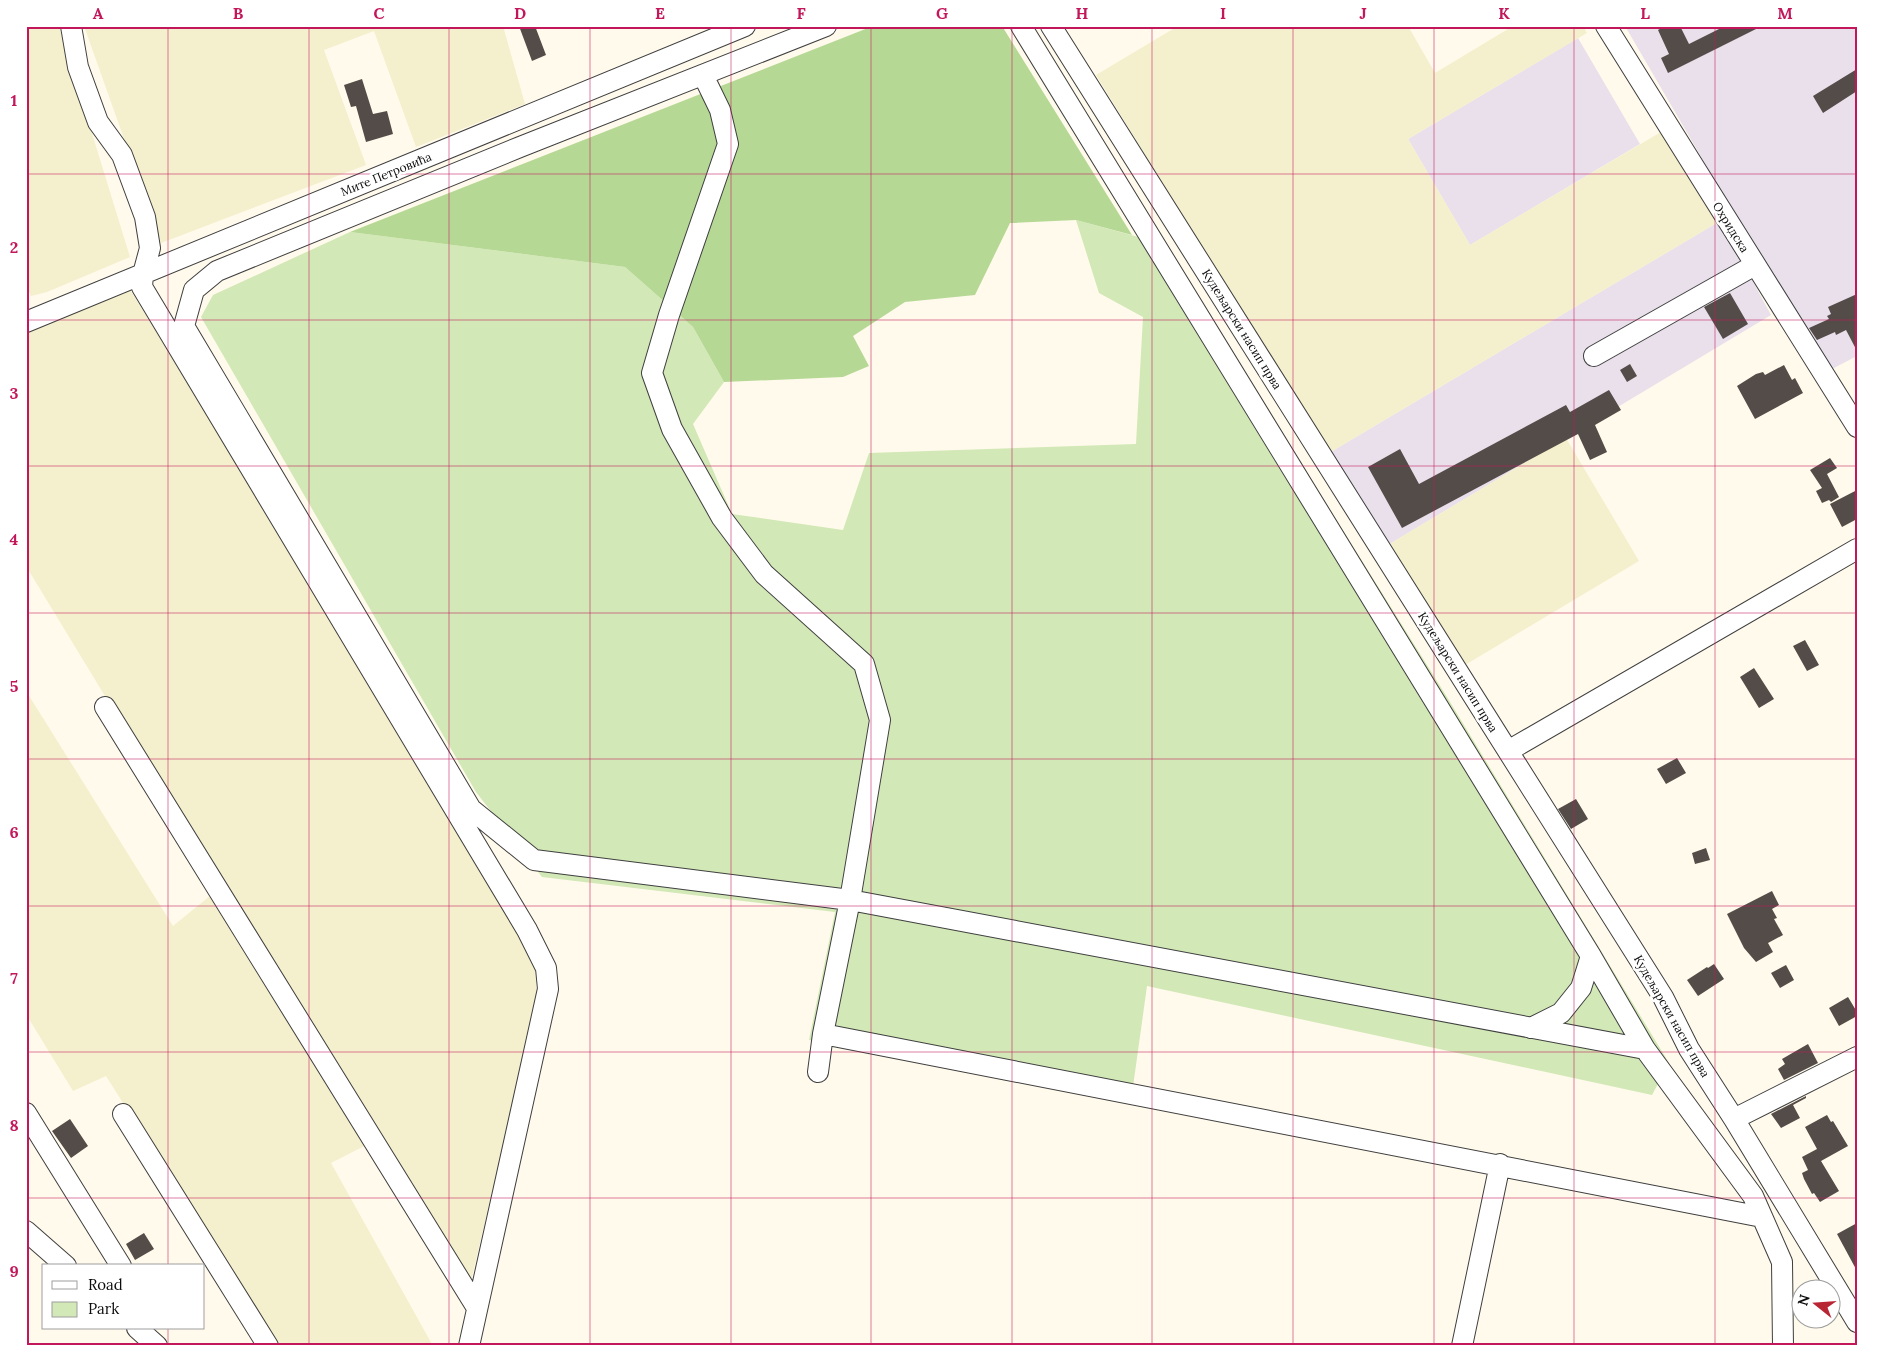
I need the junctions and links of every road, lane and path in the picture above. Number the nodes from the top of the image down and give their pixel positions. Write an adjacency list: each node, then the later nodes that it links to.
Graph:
1 (72, 26): 9 (street)
2 (745, 26): 9 (street, Мите Петровића)
3 (826, 26): 7 (street)
4 (1022, 26): 17 (street)
5 (1051, 26): 15 (street, Кудељарски насип прва)
6 (1606, 26): 8 (street, Охридска)
7 (703, 75): 16 (street); 16 (street)
8 (1755, 265): 11 (street); 12 (street, Охридска)
9 (143, 274): 10 (street, Мите Петровића); 31 (street)
10 (26, 322)
11 (1594, 356)
12 (1857, 427)
13 (1857, 549): 15 (street)
14 (105, 707): 31 (street)
15 (1508, 750): 25 (street, Кудељарски насип прва)
16 (850, 900): 18 (street); 19 (street)
17 (1591, 956): 18 (street); 20 (street)
18 (1531, 1028): 20 (street)
19 (823, 1034): 22 (street); 26 (street)
20 (1645, 1049): 27 (street)
21 (1857, 1057): 25 (street)
22 (818, 1072)
23 (26, 1113): 30 (street)
24 (123, 1114): 37 (street)
25 (1734, 1119): 32 (street, Кудељарски насип прва)
26 (1500, 1164): 27 (street); 39 (street)
27 (1762, 1217): 40 (street)
28 (26, 1231): 29 (street)
29 (64, 1264)
30 (120, 1264)
31 (477, 1308): 38 (street)
32 (1857, 1322)
33 (139, 1330): 35 (street)
34 (158, 1330): 36 (street)
35 (157, 1346)
36 (166, 1346)
37 (268, 1346)
38 (469, 1346)
39 (1462, 1346)
40 (1783, 1346)

